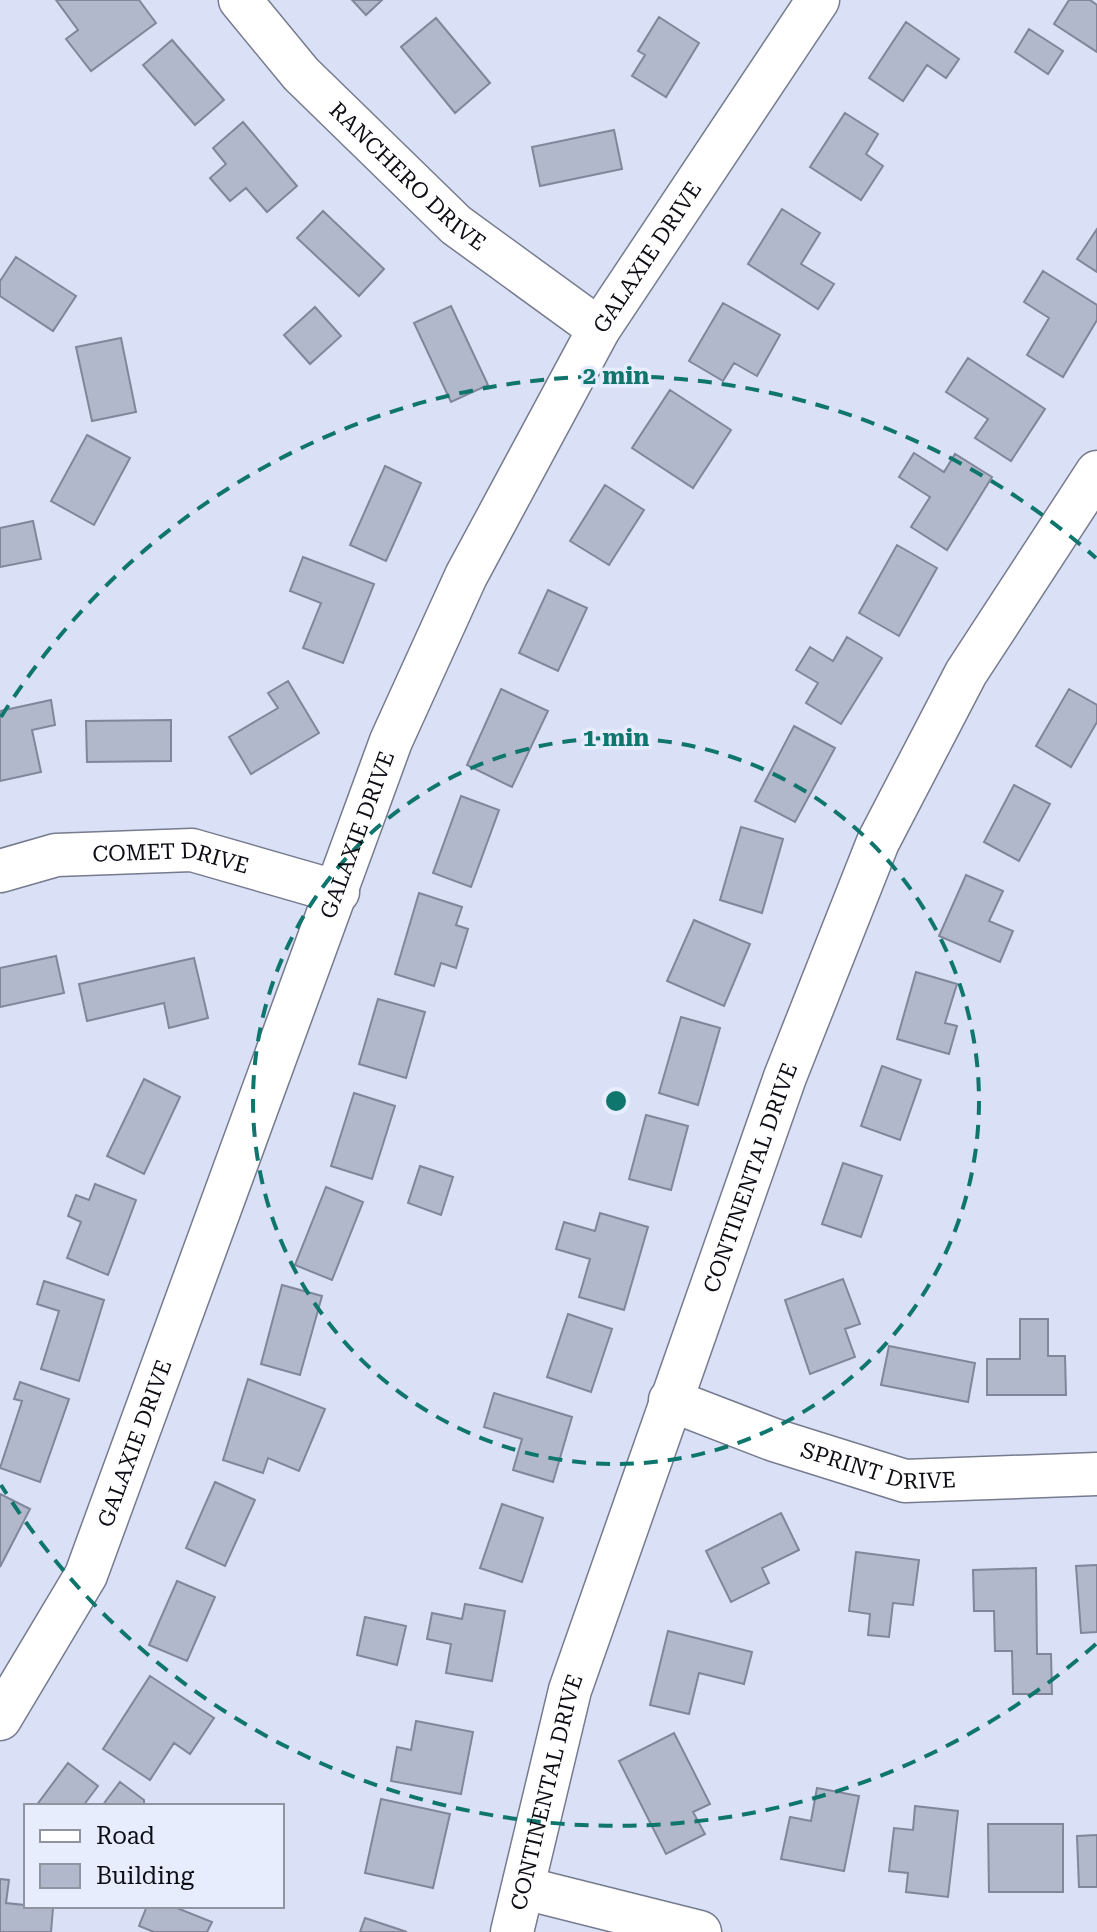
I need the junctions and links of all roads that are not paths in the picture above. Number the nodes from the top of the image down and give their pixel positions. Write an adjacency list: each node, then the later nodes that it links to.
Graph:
1 (240, 0): 3 (street, RANCHERO DRIVE)
2 (818, 0): 3 (street, GALAXIE DRIVE)
3 (599, 329): 6 (street, GALAXIE DRIVE)
4 (1097, 472): 7 (street, CONTINENTAL DRIVE)
5 (0, 871): 6 (street, COMET DRIVE)
6 (338, 892): 9 (street, GALAXIE DRIVE)
7 (670, 1400): 8 (street, SPRINT DRIVE); 10 (street, CONTINENTAL DRIVE)
8 (1097, 1474)
9 (0, 1719)
10 (524, 1888): 11 (street, CONTINENTAL DRIVE); 12 (street)
11 (512, 1932)
12 (700, 1932)

